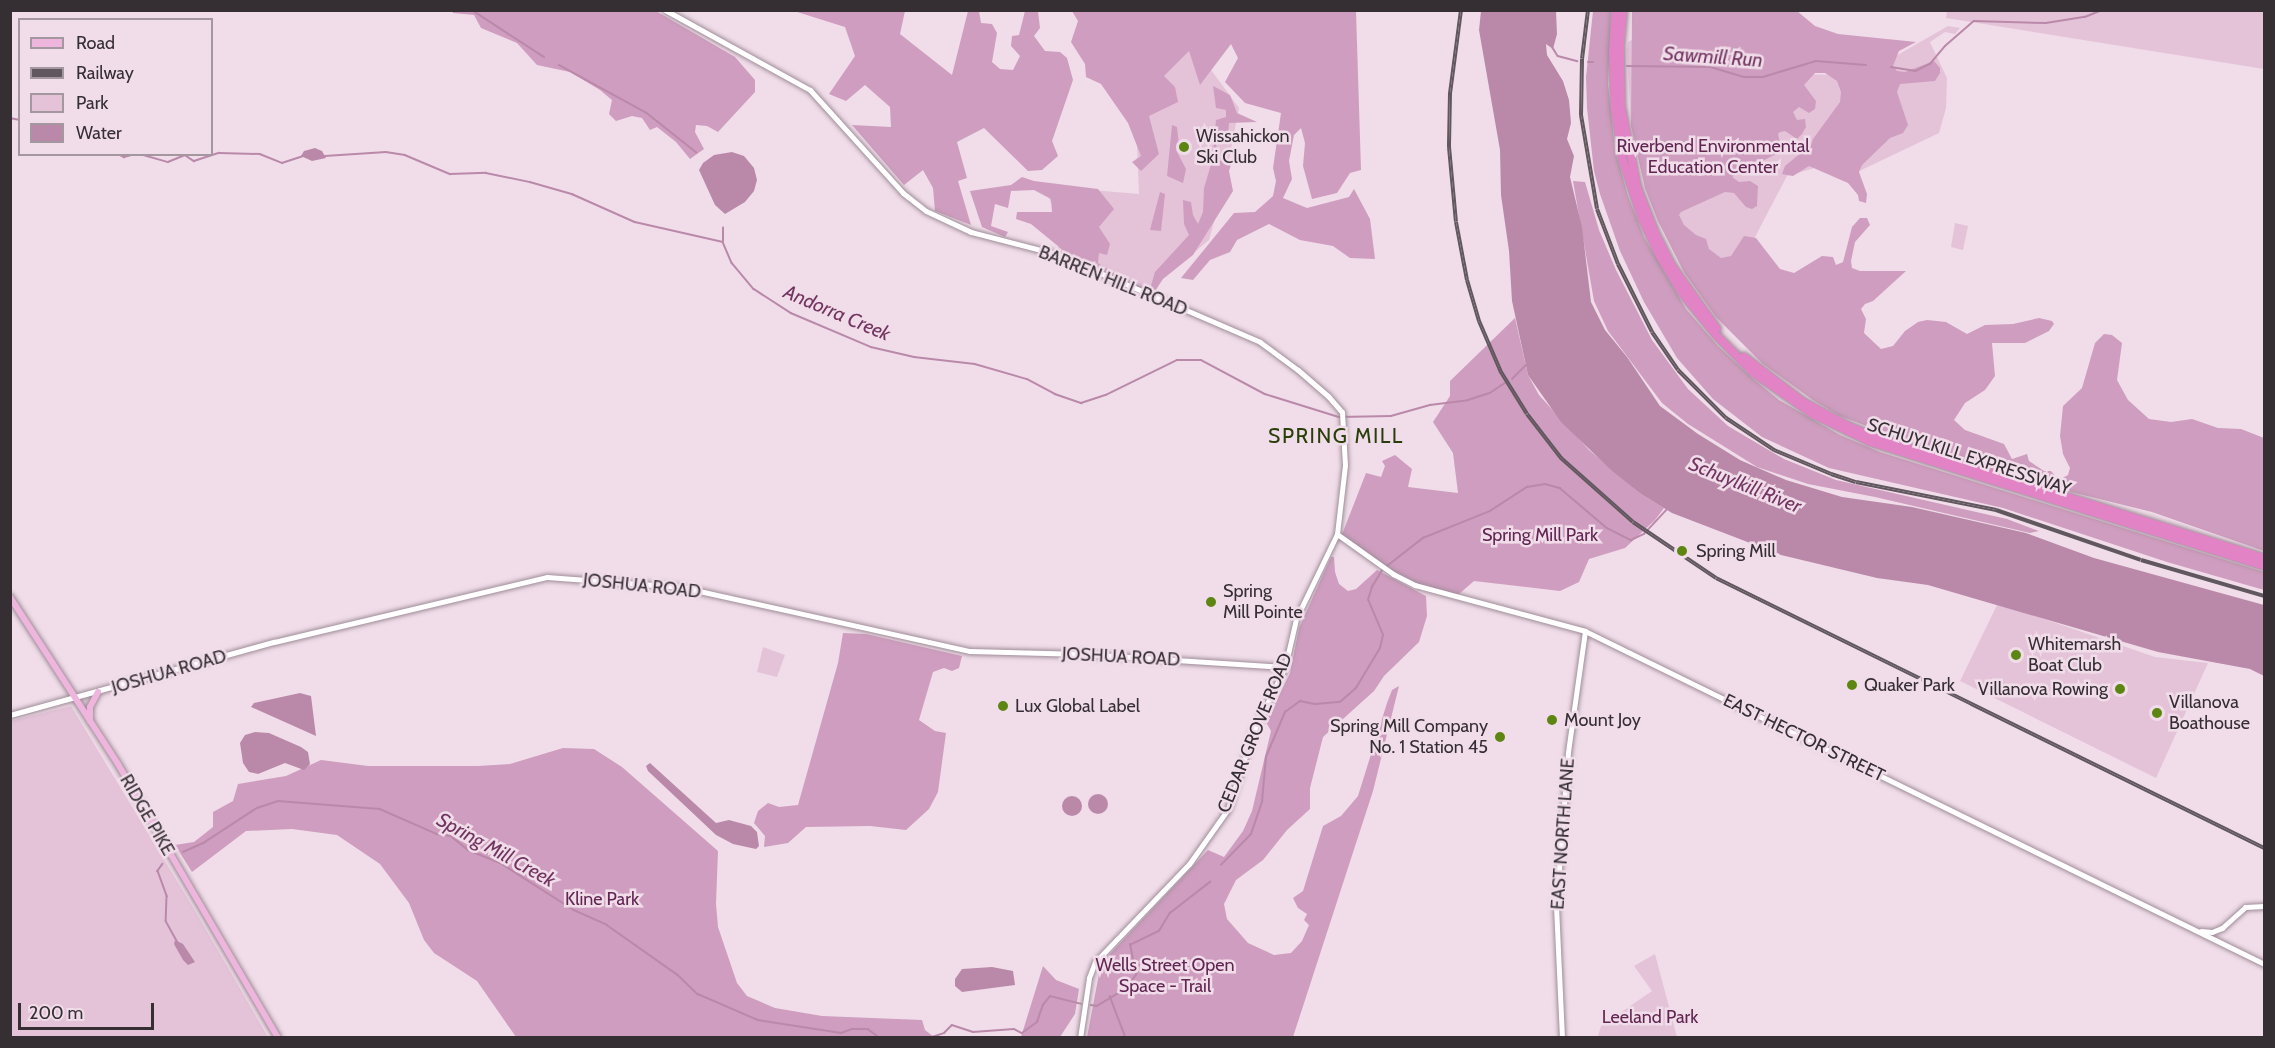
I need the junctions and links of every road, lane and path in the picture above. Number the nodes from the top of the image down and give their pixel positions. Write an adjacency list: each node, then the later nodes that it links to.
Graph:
1 (665, 10): 4 (main road, BARREN HILL ROAD)
2 (1616, 10): 6 (highway, SCHUYLKILL EXPRESSWAY)
3 (1623, 10): 5 (highway, SCHUYLKILL EXPRESSWAY)
4 (1337, 534): 8 (main road, EAST HECTOR STREET); 9 (main road, CEDAR GROVE ROAD)
5 (2265, 558)
6 (2265, 566)
7 (10, 597): 11 (main road, RIDGE PIKE)
8 (1585, 631): 15 (main road, EAST HECTOR STREET); 21 (main road, EAST NORTH LANE)
9 (1285, 666): 10 (main road, JOSHUA ROAD); 20 (main road, CEDAR GROVE ROAD)
10 (98, 693): 11 (main road, JOSHUA ROAD); 13 (main road)
11 (75, 699): 12 (main road, JOSHUA ROAD); 13 (main road, RIDGE PIKE)
12 (10, 715)
13 (90, 721): 19 (main road, RIDGE PIKE)
14 (2265, 906): 16 (main road)
15 (2189, 927): 16 (main road); 17 (main road, EAST HECTOR STREET)
16 (2222, 928): 17 (main road)
17 (2219, 942): 18 (main road, EAST HECTOR STREET)
18 (2265, 964)
19 (278, 1038)
20 (1080, 1038)
21 (1562, 1038)

